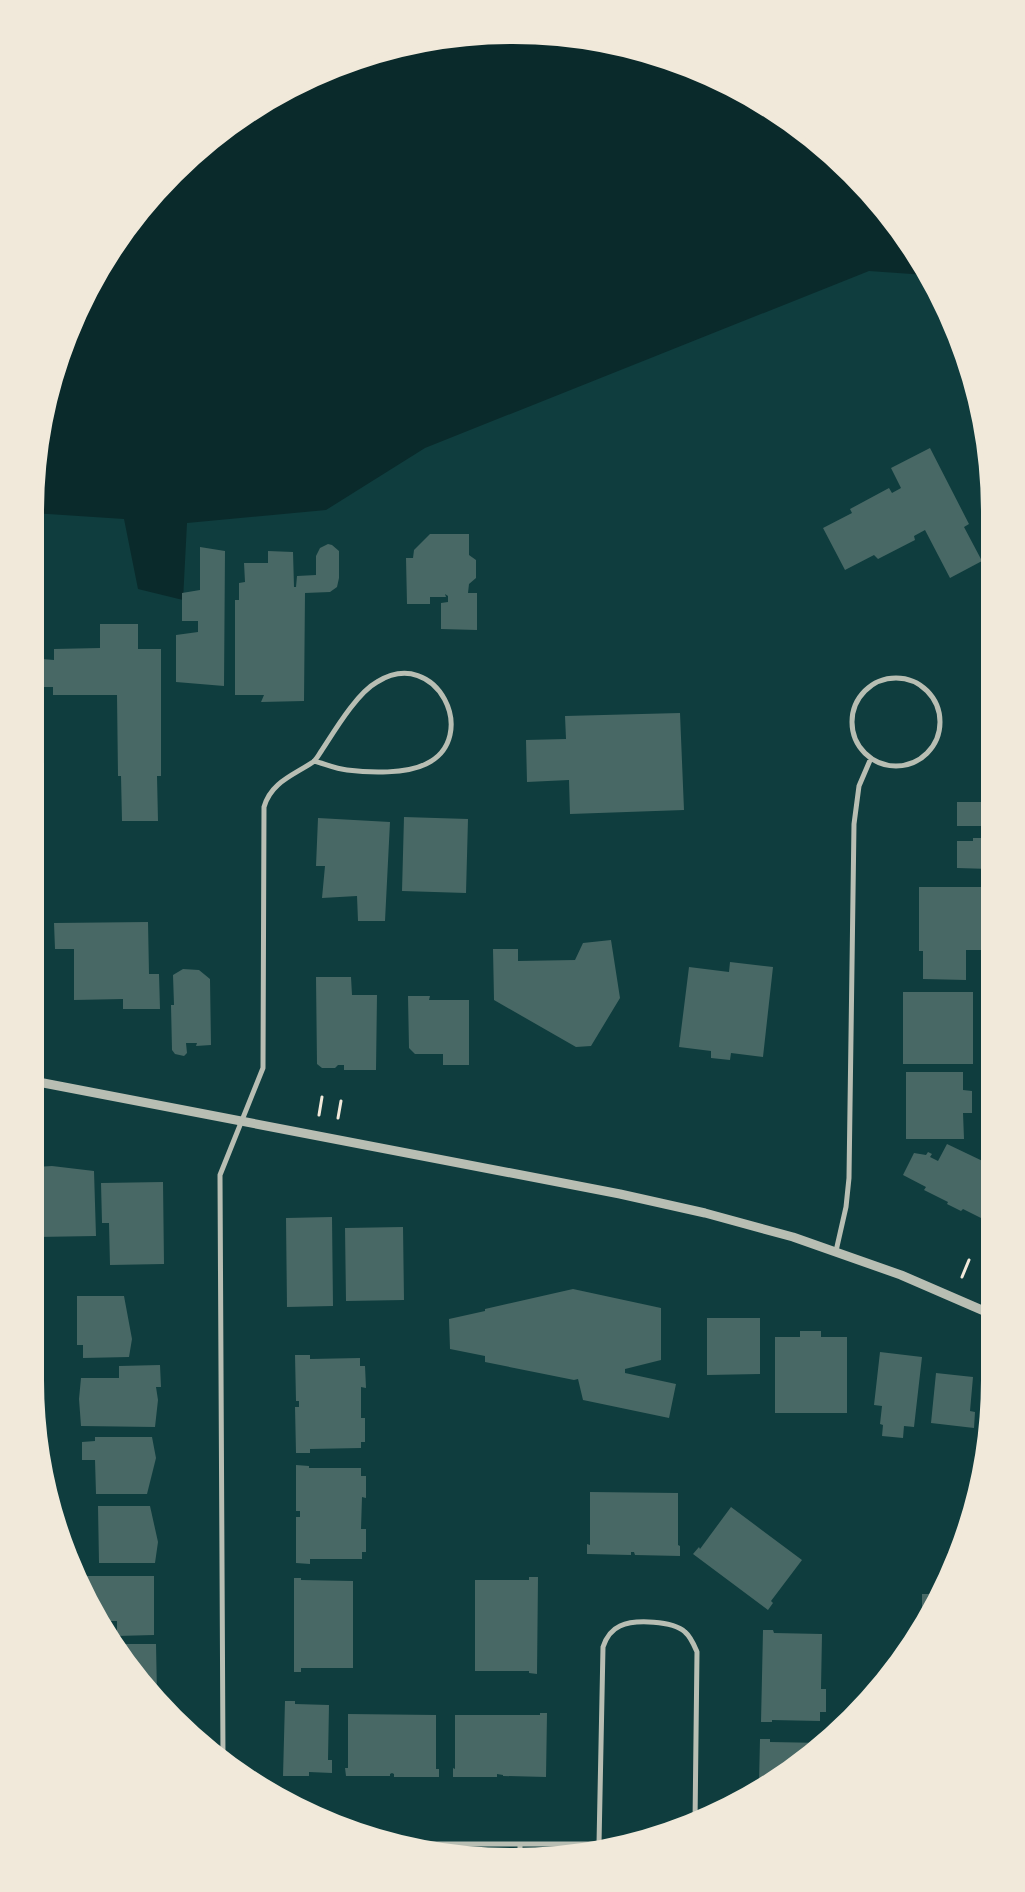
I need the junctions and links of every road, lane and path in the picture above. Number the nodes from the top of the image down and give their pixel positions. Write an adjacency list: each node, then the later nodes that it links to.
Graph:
1 (871, 758): 1 (street); 9 (street)
2 (314, 761): 2 (street); 8 (street)
3 (41, 1083): 8 (street)
4 (322, 1097): 6 (path)
5 (341, 1101): 7 (path)
6 (319, 1115)
7 (338, 1119)
8 (241, 1121): 9 (street); 13 (street)
9 (836, 1251): 12 (street)
10 (969, 1260): 11 (path)
11 (962, 1277)
12 (984, 1311)
13 (223, 1751)
14 (695, 1814): 15 (street)
15 (598, 1843)
16 (433, 1844): 17 (street)
17 (520, 1844): 18 (street); 19 (street)
18 (592, 1844)
19 (520, 1851)

